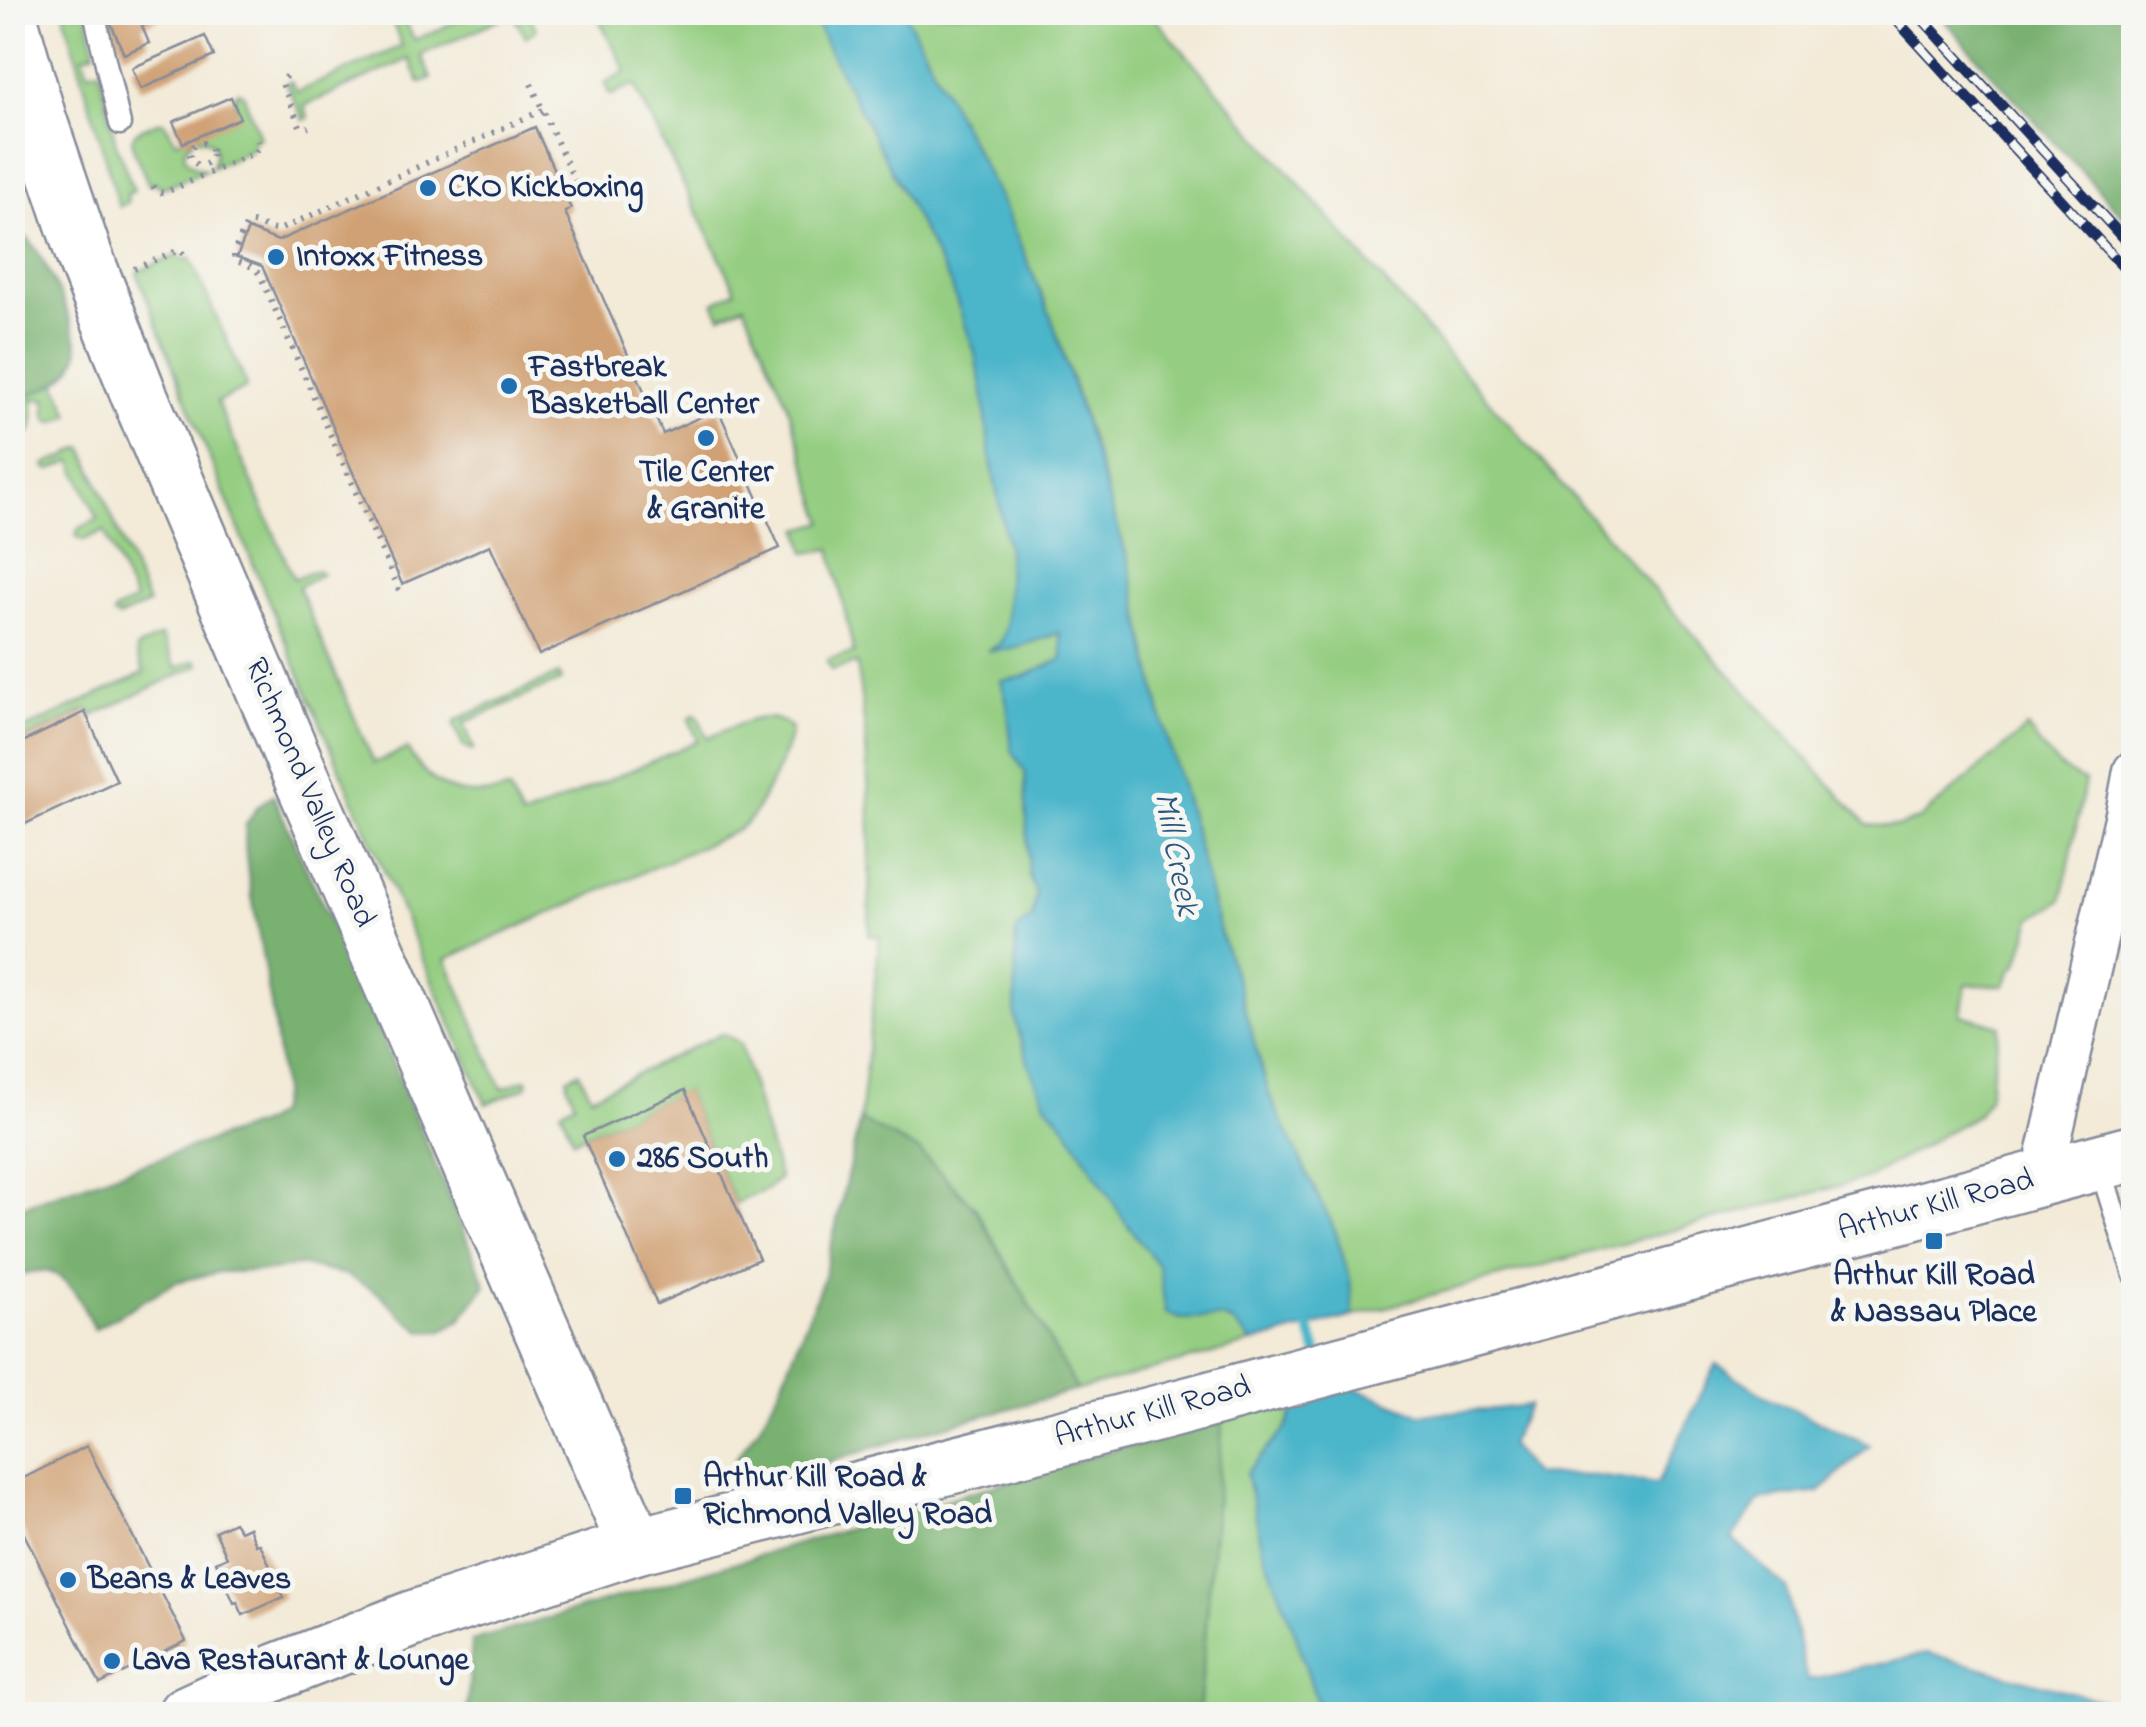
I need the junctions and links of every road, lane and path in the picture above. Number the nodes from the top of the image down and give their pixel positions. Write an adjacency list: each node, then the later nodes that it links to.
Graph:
1 (94, 12): 6 (lane)
2 (12, 28): 21 (street, Richmond Valley Road)
3 (286, 76): 7 (path)
4 (531, 84): 5 (path)
5 (543, 110): 12 (path); 15 (path)
6 (120, 124)
7 (309, 127)
8 (258, 142): 10 (path)
9 (206, 164): 10 (path)
10 (210, 172): 11 (path)
11 (153, 186)
12 (587, 208)
13 (186, 256): 14 (path)
14 (132, 270)
15 (399, 590)
16 (2134, 771): 17 (street)
17 (2130, 816): 19 (street)
18 (2116, 1157): 19 (street, Arthur Kill Road); 20 (lane)
19 (2042, 1177): 21 (street, Arthur Kill Road)
20 (2134, 1275)
21 (636, 1546): 22 (street, Arthur Kill Road)
22 (186, 1714)

